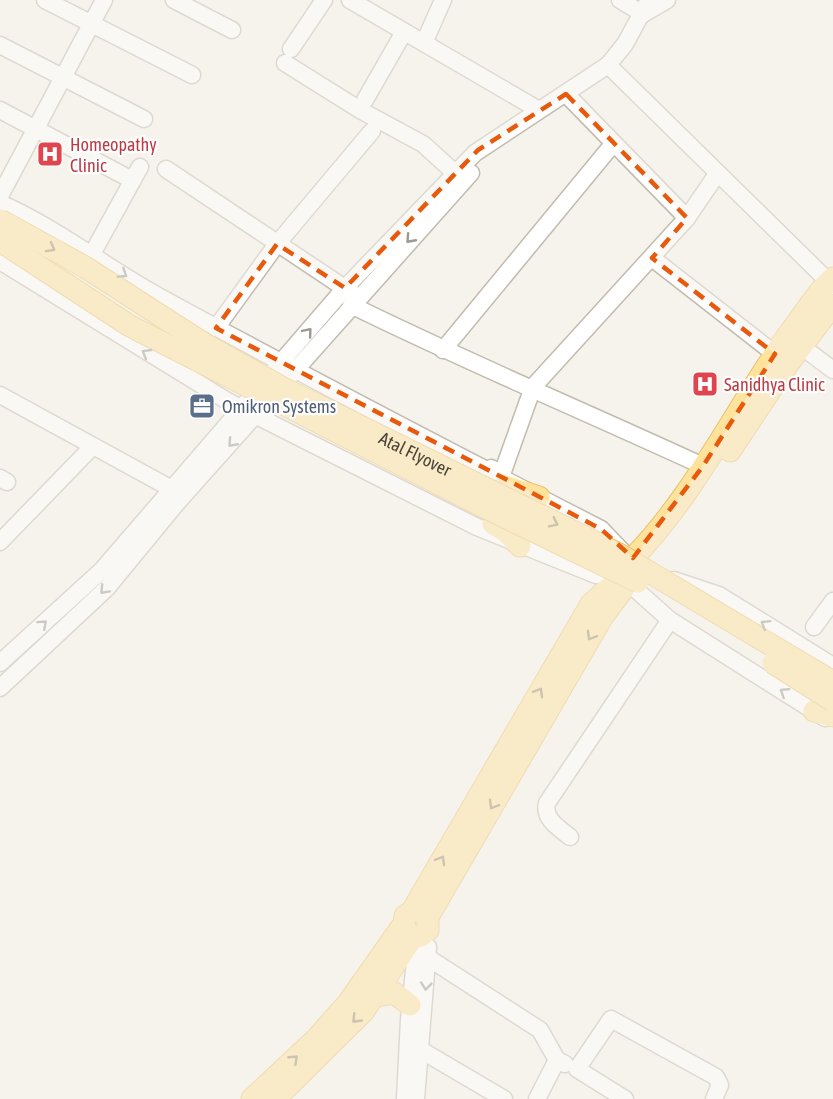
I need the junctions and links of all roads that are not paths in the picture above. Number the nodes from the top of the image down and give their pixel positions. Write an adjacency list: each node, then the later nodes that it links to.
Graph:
1 (45, 0): 10 (street)
2 (104, 0): 10 (street)
3 (174, 0): 11 (street)
4 (324, 0): 28 (street)
5 (350, 0): 12 (street)
6 (443, 0): 13 (street)
7 (620, 0): 9 (street)
8 (667, 0): 9 (street)
9 (646, 7): 15 (street)
10 (91, 25): 16 (street); 17 (street)
11 (232, 30)
12 (404, 32): 13 (street); 19 (street)
13 (424, 43): 21 (street)
14 (0, 45): 17 (street)
15 (608, 65): 18 (street); 29 (street)
16 (192, 75)
17 (63, 78): 22 (street); 23 (street)
18 (566, 94): 21 (street); 26 (street)
19 (365, 100)
20 (0, 110): 23 (street)
21 (539, 110): 25 (street)
22 (144, 119)
23 (36, 130): 30 (street); 35 (street)
24 (372, 131): 34 (street)
25 (506, 134): 28 (street); 38 (street, one-way to 38)
26 (613, 144): 32 (street); 44 (street)
27 (166, 169): 34 (street)
28 (455, 173): 38 (street)
29 (717, 174): 32 (street); 37 (street)
30 (0, 196)
31 (0, 203): 35 (street)
32 (687, 218): 36 (street)
33 (3, 243): 40 (main road, Atal Flyover, one-way to 40, bridge); 43 (main road, Atal Flyover, bridge); 50 (street, one-way to 33)
34 (277, 244): 38 (street); 41 (street)
35 (92, 254): 41 (street, one-way to 41)
36 (652, 258): 45 (street); 48 (street)
37 (831, 282): 42 (main road)
38 (352, 296): 44 (street); 46 (street)
39 (833, 305): 42 (main road)
40 (178, 327): 54 (main road); 65 (main road, Atal Flyover, one-way to 65, bridge)
41 (216, 328): 46 (street)
42 (795, 341): 45 (main road); 47 (street); 57 (main road)
43 (174, 350): 56 (main road); 67 (main road, Atal Flyover, bridge)
44 (443, 350): 48 (street)
45 (775, 354): 52 (main road)
46 (291, 368): 48 (street); 50 (street); 54 (street)
47 (833, 370)
48 (533, 387): 52 (street)
49 (0, 396): 51 (street)
50 (249, 412): 53 (street); 56 (street)
51 (93, 446): 53 (street); 55 (street)
52 (703, 466): 57 (main road)
53 (178, 493): 62 (street, one-way to 53); 63 (street, one-way to 63)
54 (539, 497): 57 (street)
55 (0, 542)
56 (520, 546): 58 (street)
57 (637, 563): 58 (main road); 64 (street, one-way to 57)
58 (622, 584): 60 (street); 69 (main road)
59 (833, 601): 61 (street)
60 (670, 620): 67 (street, one-way to 60); 68 (street)
61 (814, 627)
62 (3, 656): 63 (street)
63 (26, 664): 66 (street)
64 (833, 666)
65 (833, 682)
66 (0, 688)
67 (828, 713)
68 (570, 837)
69 (418, 933): 70 (main road); 71 (street); 72 (street, one-way to 72); 73 (street); 75 (main road, one-way to 69)
70 (374, 996): 71 (main road); 76 (main road, one-way to 76)
71 (410, 1005): 77 (street)
72 (419, 1049): 78 (street); 79 (street)
73 (557, 1060): 74 (street); 80 (street)
74 (577, 1069): 81 (street); 82 (street)
75 (252, 1099)
76 (275, 1099)
77 (405, 1099)
78 (416, 1099)
79 (504, 1099)
80 (537, 1099)
81 (625, 1099)
82 (714, 1099)

